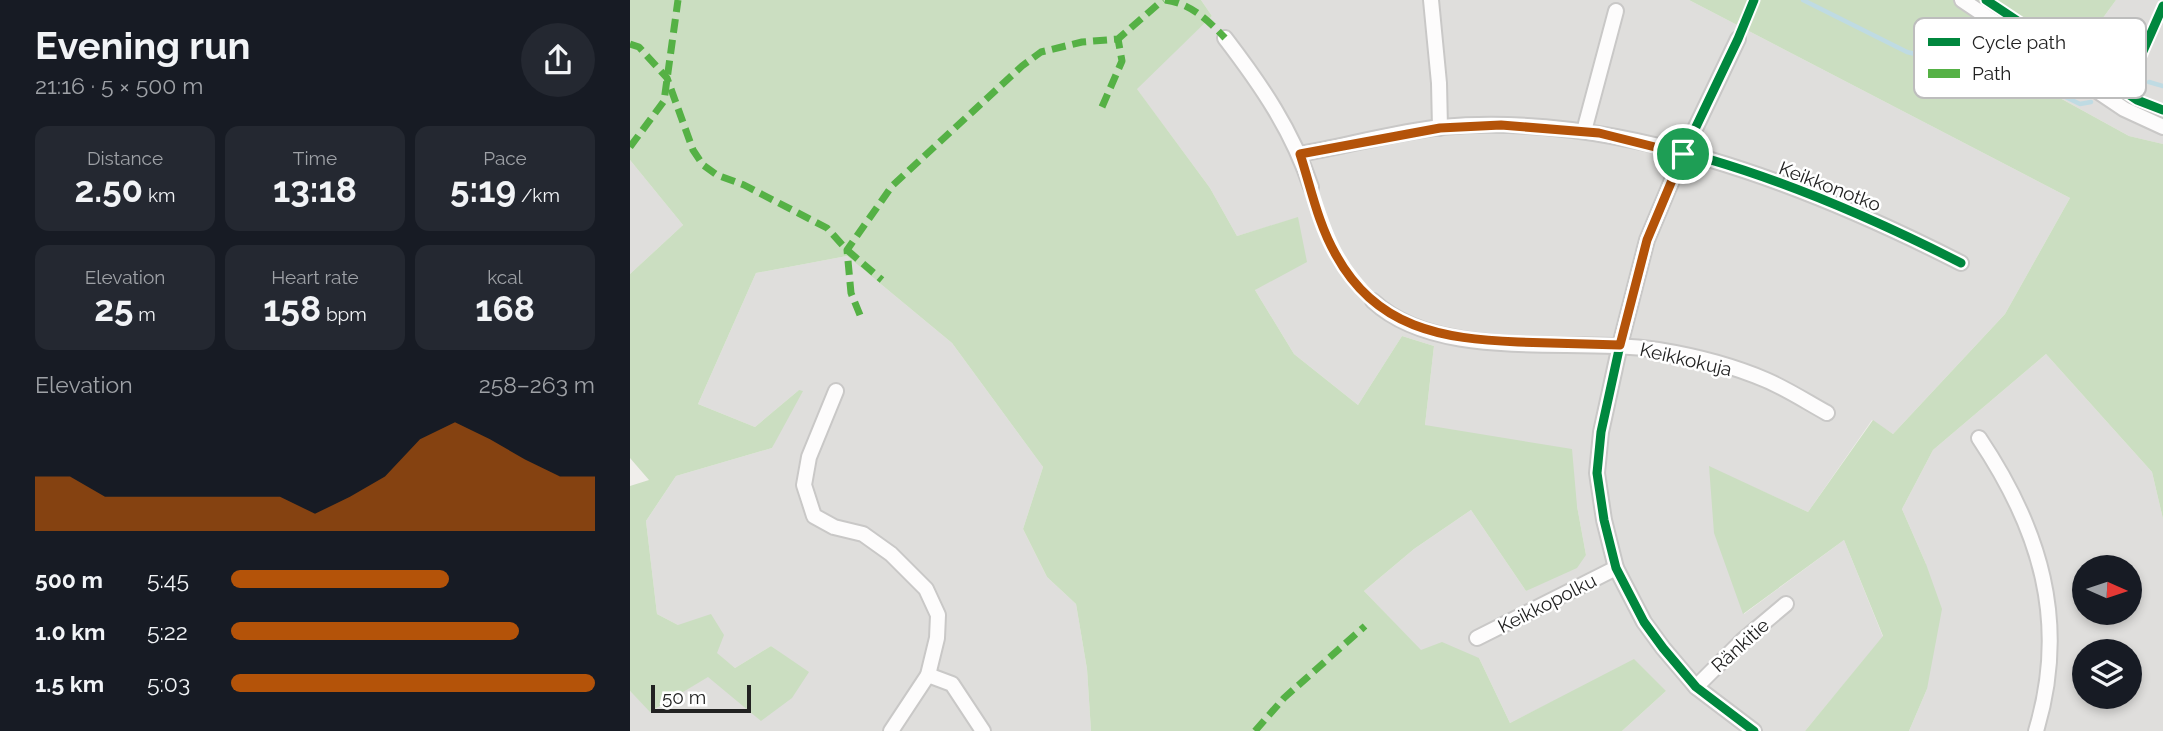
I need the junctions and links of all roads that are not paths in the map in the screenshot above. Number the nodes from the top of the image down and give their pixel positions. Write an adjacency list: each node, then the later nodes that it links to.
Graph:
1 (1431, 0): 9 (street)
2 (1962, 0): 4 (street)
3 (1616, 10): 10 (street)
4 (1989, 18)
5 (1224, 38): 11 (street)
6 (1738, 39): 12 (street)
7 (2108, 98): 8 (street)
8 (2163, 127)
9 (1440, 128): 10 (street, Keikkonotko); 11 (street, Keikkonotko)
10 (1584, 131): 12 (street, Keikkonotko)
11 (1300, 154): 13 (street)
12 (1683, 154): 14 (street, Keikkonotko); 16 (street)
13 (1311, 187)
14 (1961, 263)
15 (1373, 301): 16 (street, Keikkokuja)
16 (1620, 345): 18 (street, Keikkokuja); 20 (street)
17 (836, 391): 23 (street)
18 (1827, 413)
19 (1979, 438): 28 (street)
20 (1616, 568): 22 (street, Keikkopolku); 24 (street)
21 (1786, 604): 24 (street, Ränkitie)
22 (1477, 638)
23 (928, 675): 25 (street); 26 (street)
24 (1696, 687): 27 (street)
25 (891, 731)
26 (983, 731)
27 (1754, 731)
28 (2036, 731)

